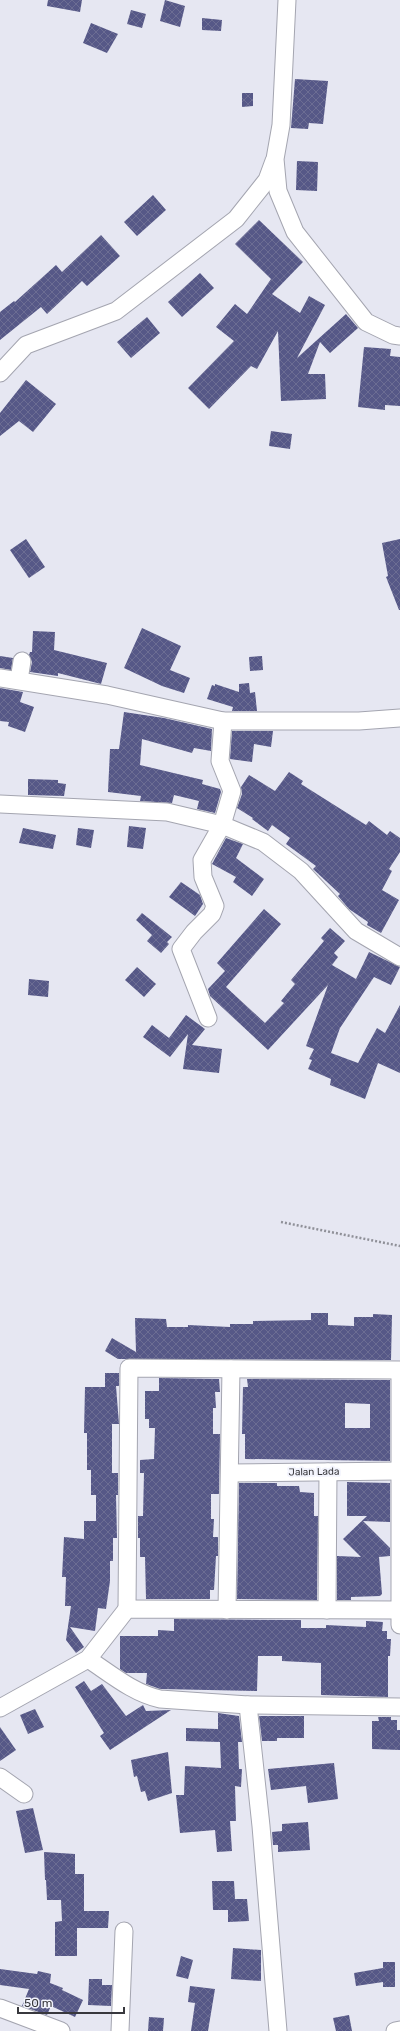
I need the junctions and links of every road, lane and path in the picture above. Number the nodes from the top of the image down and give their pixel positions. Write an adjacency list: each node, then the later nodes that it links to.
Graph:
1 (287, 0): 2 (street)
2 (275, 159): 3 (street); 4 (street)
3 (400, 336)
4 (0, 373)
5 (22, 661): 7 (street)
6 (0, 678): 7 (street)
7 (20, 680): 9 (street)
8 (400, 718): 9 (street)
9 (223, 721): 11 (street)
10 (0, 804): 11 (street)
11 (222, 825): 12 (street); 13 (street)
12 (400, 957)
13 (208, 1018)
14 (281, 1222): 15 (path)
15 (400, 1246)
16 (231, 1369): 17 (street); 21 (street); 24 (street)
17 (400, 1370)
18 (400, 1377): 19 (street)
19 (399, 1471): 20 (street, Jalan Lada); 22 (street)
20 (328, 1472): 21 (street, Jalan Lada); 26 (street)
21 (230, 1473): 25 (street)
22 (399, 1502): 23 (street)
23 (399, 1556): 27 (street)
24 (127, 1609): 25 (street); 28 (street)
25 (227, 1610): 26 (street)
26 (327, 1610): 27 (street)
27 (400, 1615)
28 (88, 1659): 29 (street); 31 (street)
29 (248, 1704): 30 (street); 39 (street)
30 (400, 1707)
31 (0, 1708)
32 (0, 1777): 33 (street)
33 (24, 1794)
34 (124, 1931): 38 (street)
35 (0, 2008): 37 (street)
36 (400, 2030): 40 (street)
37 (61, 2031)
38 (120, 2031)
39 (278, 2031)
40 (395, 2031)

